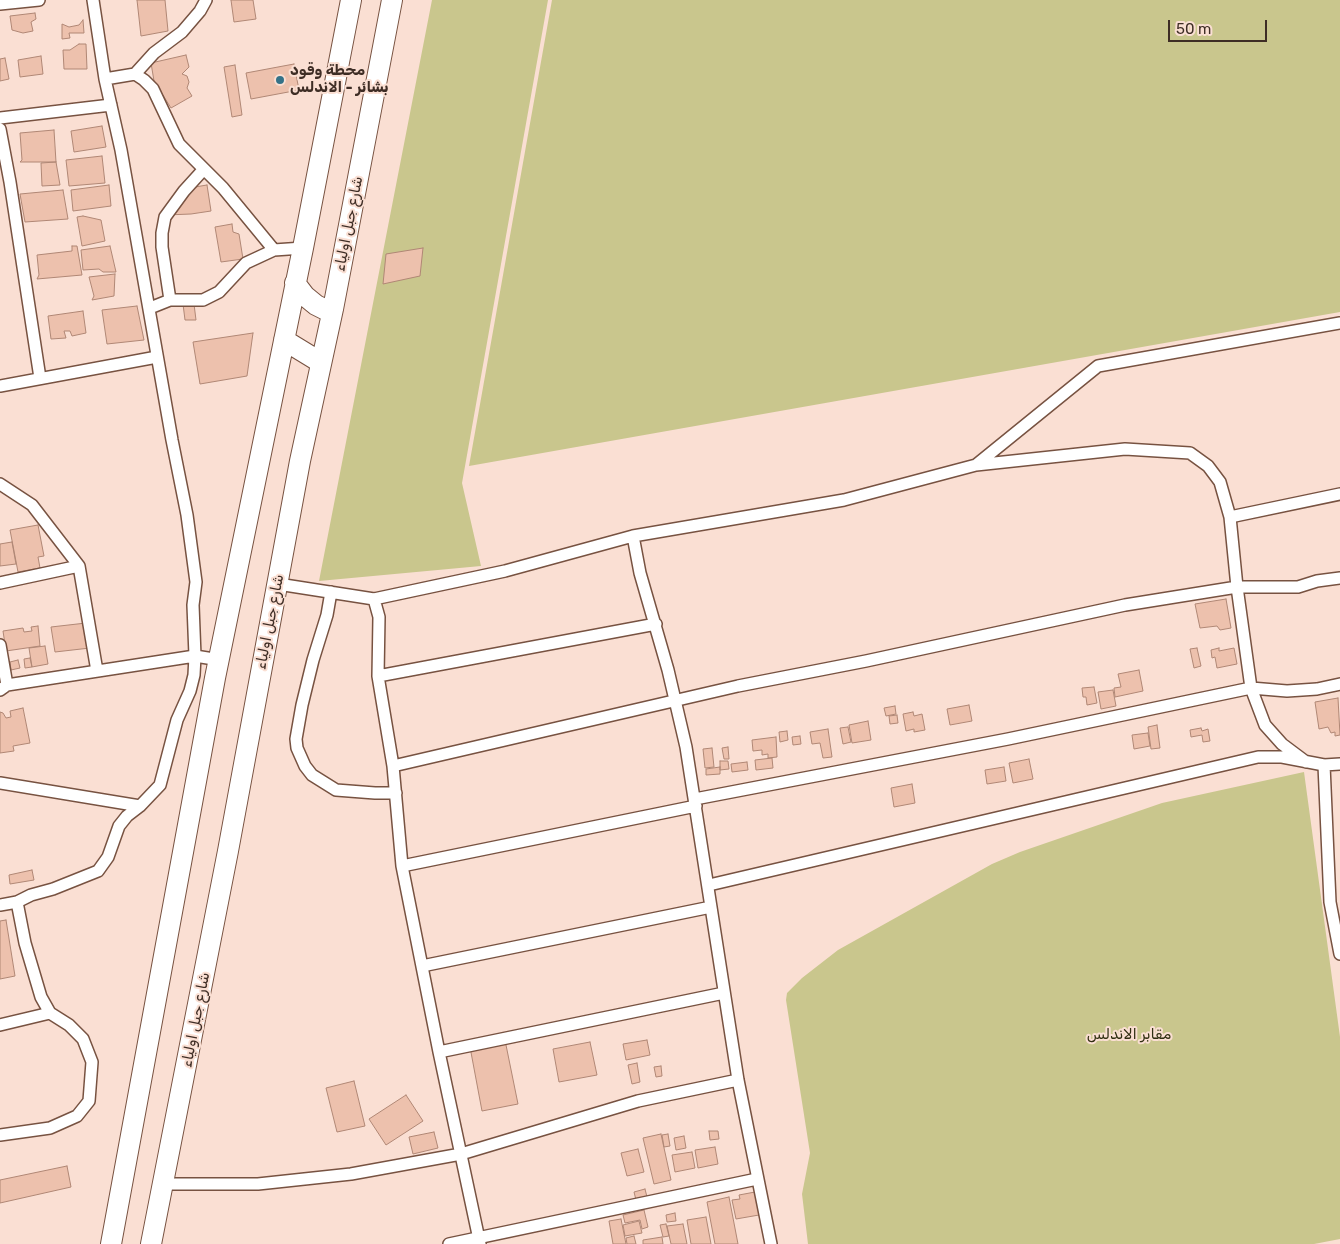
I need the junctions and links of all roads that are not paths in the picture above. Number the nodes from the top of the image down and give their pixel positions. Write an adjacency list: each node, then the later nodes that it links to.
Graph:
1 (39, 0): 6 (street)
2 (93, 0): 8 (street)
3 (206, 0): 7 (street)
4 (351, 0): 14 (highway)
5 (392, 0): 19 (highway, شارع جبل اولياء)
6 (0, 4)
7 (135, 74): 8 (street); 12 (street)
8 (105, 79): 9 (street)
9 (111, 105): 10 (street); 18 (street)
10 (0, 118)
11 (0, 129): 13 (street)
12 (204, 168): 15 (street); 17 (street)
13 (5, 183): 24 (street)
14 (303, 248): 15 (street); 16 (highway)
15 (274, 250): 17 (street)
16 (295, 283): 19 (highway); 21 (highway)
17 (170, 300): 18 (street)
18 (150, 308): 22 (street)
19 (332, 313): 23 (highway, شارع جبل اولياء)
20 (1340, 323): 26 (street)
21 (284, 340): 23 (highway); 41 (highway)
22 (157, 357): 24 (street); 40 (street)
23 (320, 362): 34 (highway, شارع جبل اولياء)
24 (40, 378): 25 (street)
25 (0, 386)
26 (976, 465): 29 (street); 30 (street)
27 (0, 484): 31 (street)
28 (1340, 494): 29 (street)
29 (1230, 517): 35 (street)
30 (633, 536): 37 (street); 38 (street)
31 (80, 566): 33 (street); 42 (street)
32 (1340, 578): 35 (street)
33 (0, 583)
34 (278, 584): 36 (street); 72 (highway, شارع جبل اولياء)
35 (1237, 587): 46 (street); 47 (street)
36 (331, 592): 37 (street); 53 (street)
37 (374, 599): 43 (street)
38 (656, 624): 43 (street); 47 (street)
39 (0, 645): 45 (street)
40 (196, 656): 41 (street); 42 (street); 55 (street)
41 (220, 660): 74 (highway)
42 (98, 671): 45 (street)
43 (378, 676): 51 (street)
44 (1340, 684): 46 (street)
45 (4, 688)
46 (1252, 688): 48 (street); 54 (street)
47 (676, 700): 51 (street); 54 (street)
48 (1306, 762): 49 (street); 58 (street)
49 (1324, 764): 50 (street); 57 (street)
50 (1340, 764)
51 (393, 766): 53 (street)
52 (0, 783): 55 (street)
53 (396, 793): 56 (street)
54 (695, 803): 56 (street); 58 (street)
55 (140, 806): 59 (street)
56 (402, 866): 63 (street)
57 (1334, 870): 62 (street)
58 (709, 885): 61 (street)
59 (17, 902): 60 (street); 65 (street)
60 (0, 906)
61 (711, 907): 63 (street); 64 (street)
62 (1340, 954)
63 (422, 966): 67 (street)
64 (724, 993): 67 (street); 68 (street)
65 (50, 1013): 66 (street); 69 (street)
66 (0, 1025)
67 (438, 1052): 70 (street)
68 (738, 1080): 70 (street); 71 (street)
69 (0, 1135)
70 (461, 1154): 72 (street); 73 (street)
71 (757, 1178): 73 (street); 77 (street)
72 (164, 1184): 75 (highway, شارع جبل اولياء)
73 (479, 1241): 76 (street)
74 (111, 1244)
75 (151, 1244)
76 (449, 1244)
77 (771, 1244)

